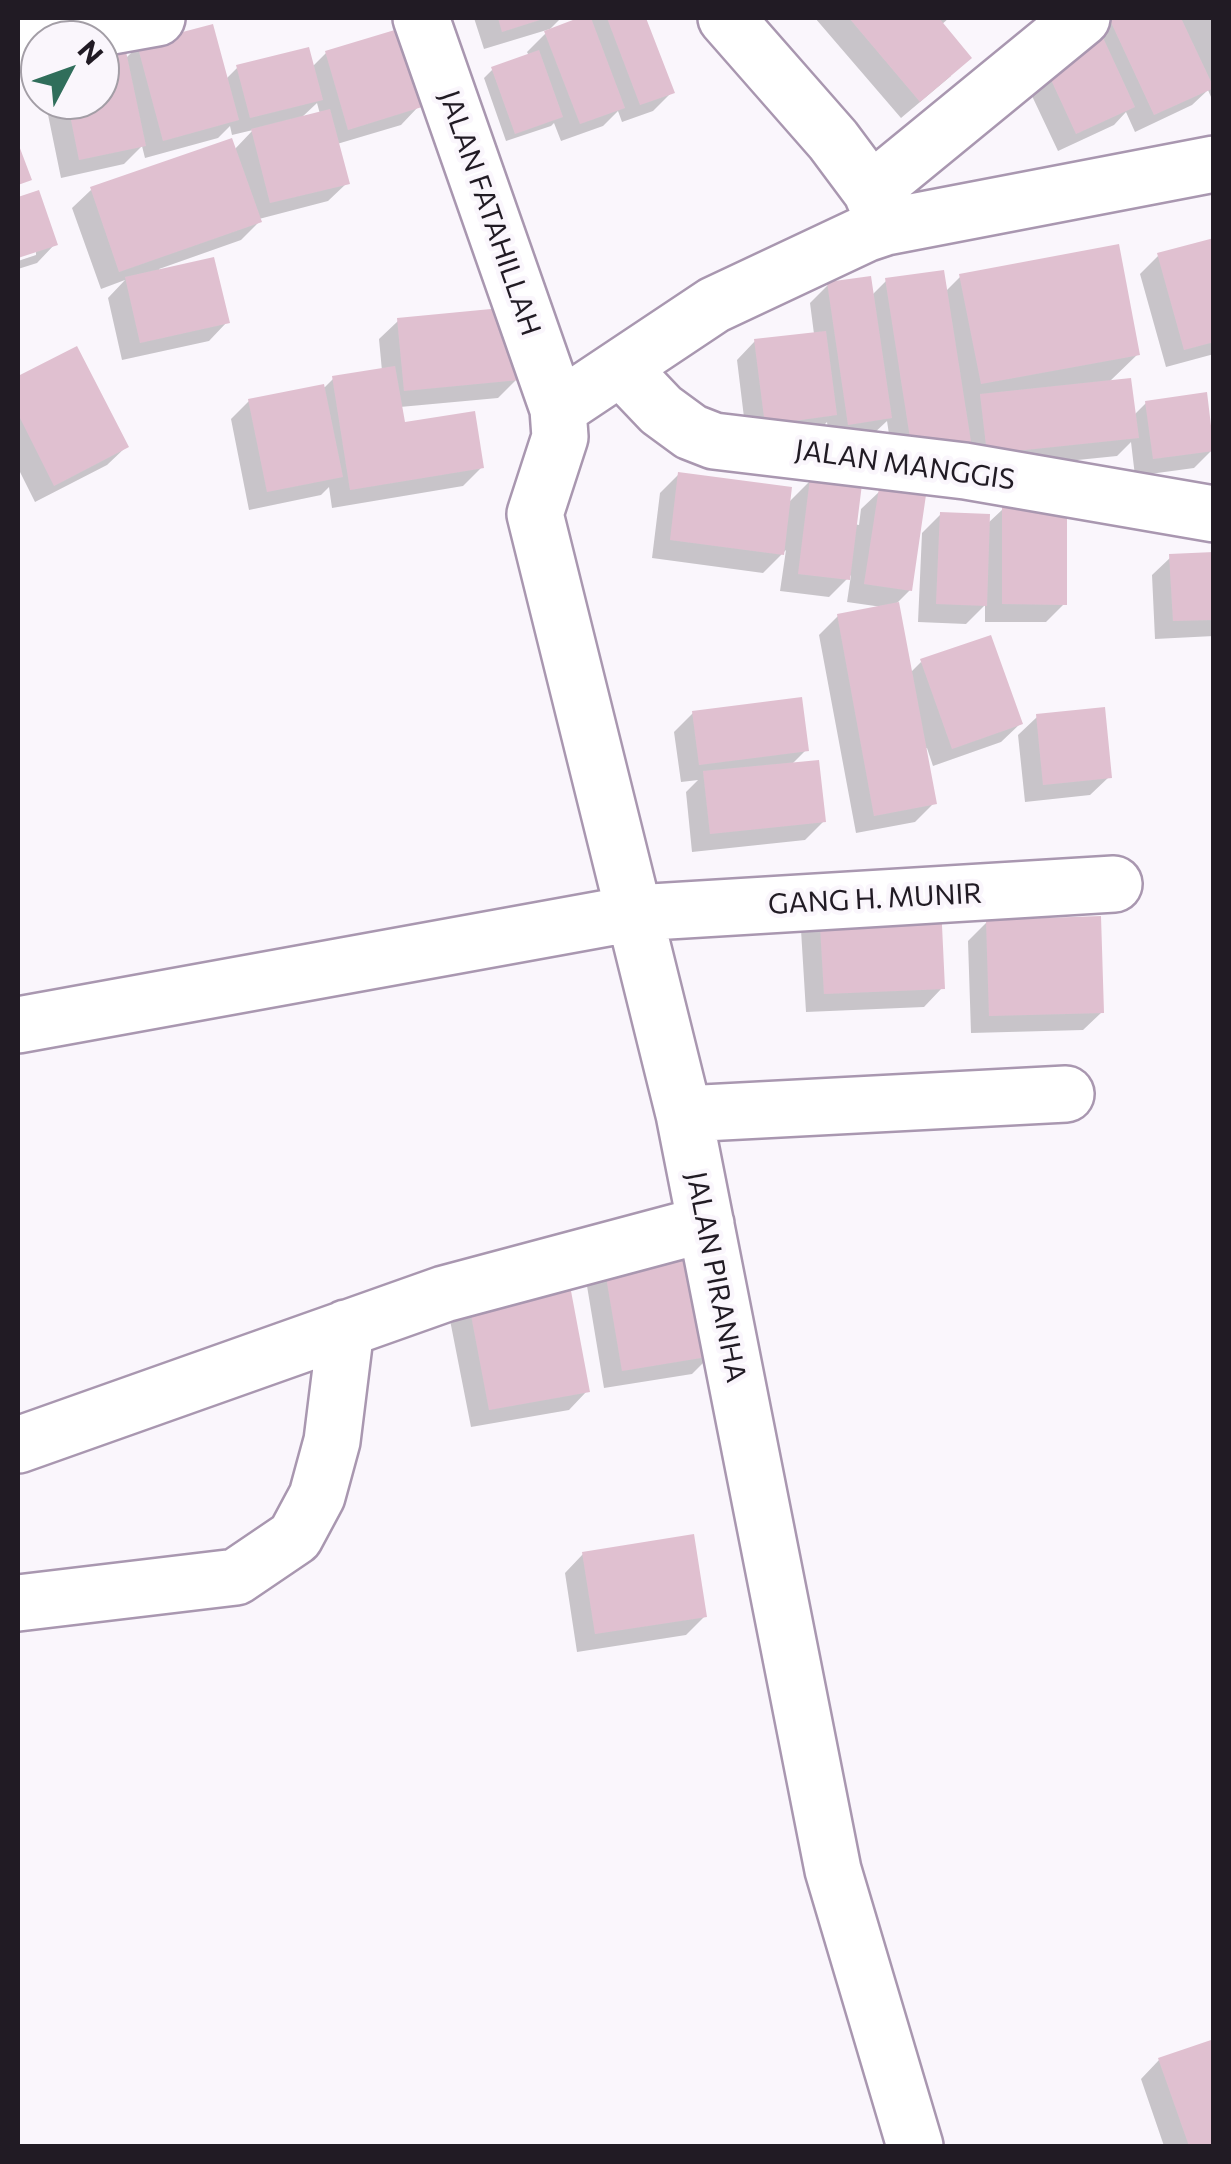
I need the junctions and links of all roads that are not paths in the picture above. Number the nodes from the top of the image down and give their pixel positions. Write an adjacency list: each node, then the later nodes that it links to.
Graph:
1 (157, 18): 5 (street)
2 (421, 18): 9 (street, JALAN FATAHILLAH)
3 (726, 18): 7 (street)
4 (1082, 18): 7 (street)
5 (18, 43)
6 (1214, 164): 7 (street)
7 (878, 209): 8 (street)
8 (621, 368): 9 (street); 10 (street, JALAN MANGGIS)
9 (558, 409): 12 (street, JALAN PIRANHA)
10 (1214, 514)
11 (1114, 884): 12 (street, GANG H. MUNIR)
12 (635, 913): 13 (street, GANG H. MUNIR); 15 (street, JALAN PIRANHA)
13 (18, 1025)
14 (1066, 1094): 15 (street)
15 (684, 1114): 16 (street, JALAN PIRANHA)
16 (706, 1224): 17 (street); 20 (street, JALAN PIRANHA)
17 (346, 1328): 18 (street); 19 (street)
18 (18, 1445)
19 (18, 1603)
20 (915, 2146)

